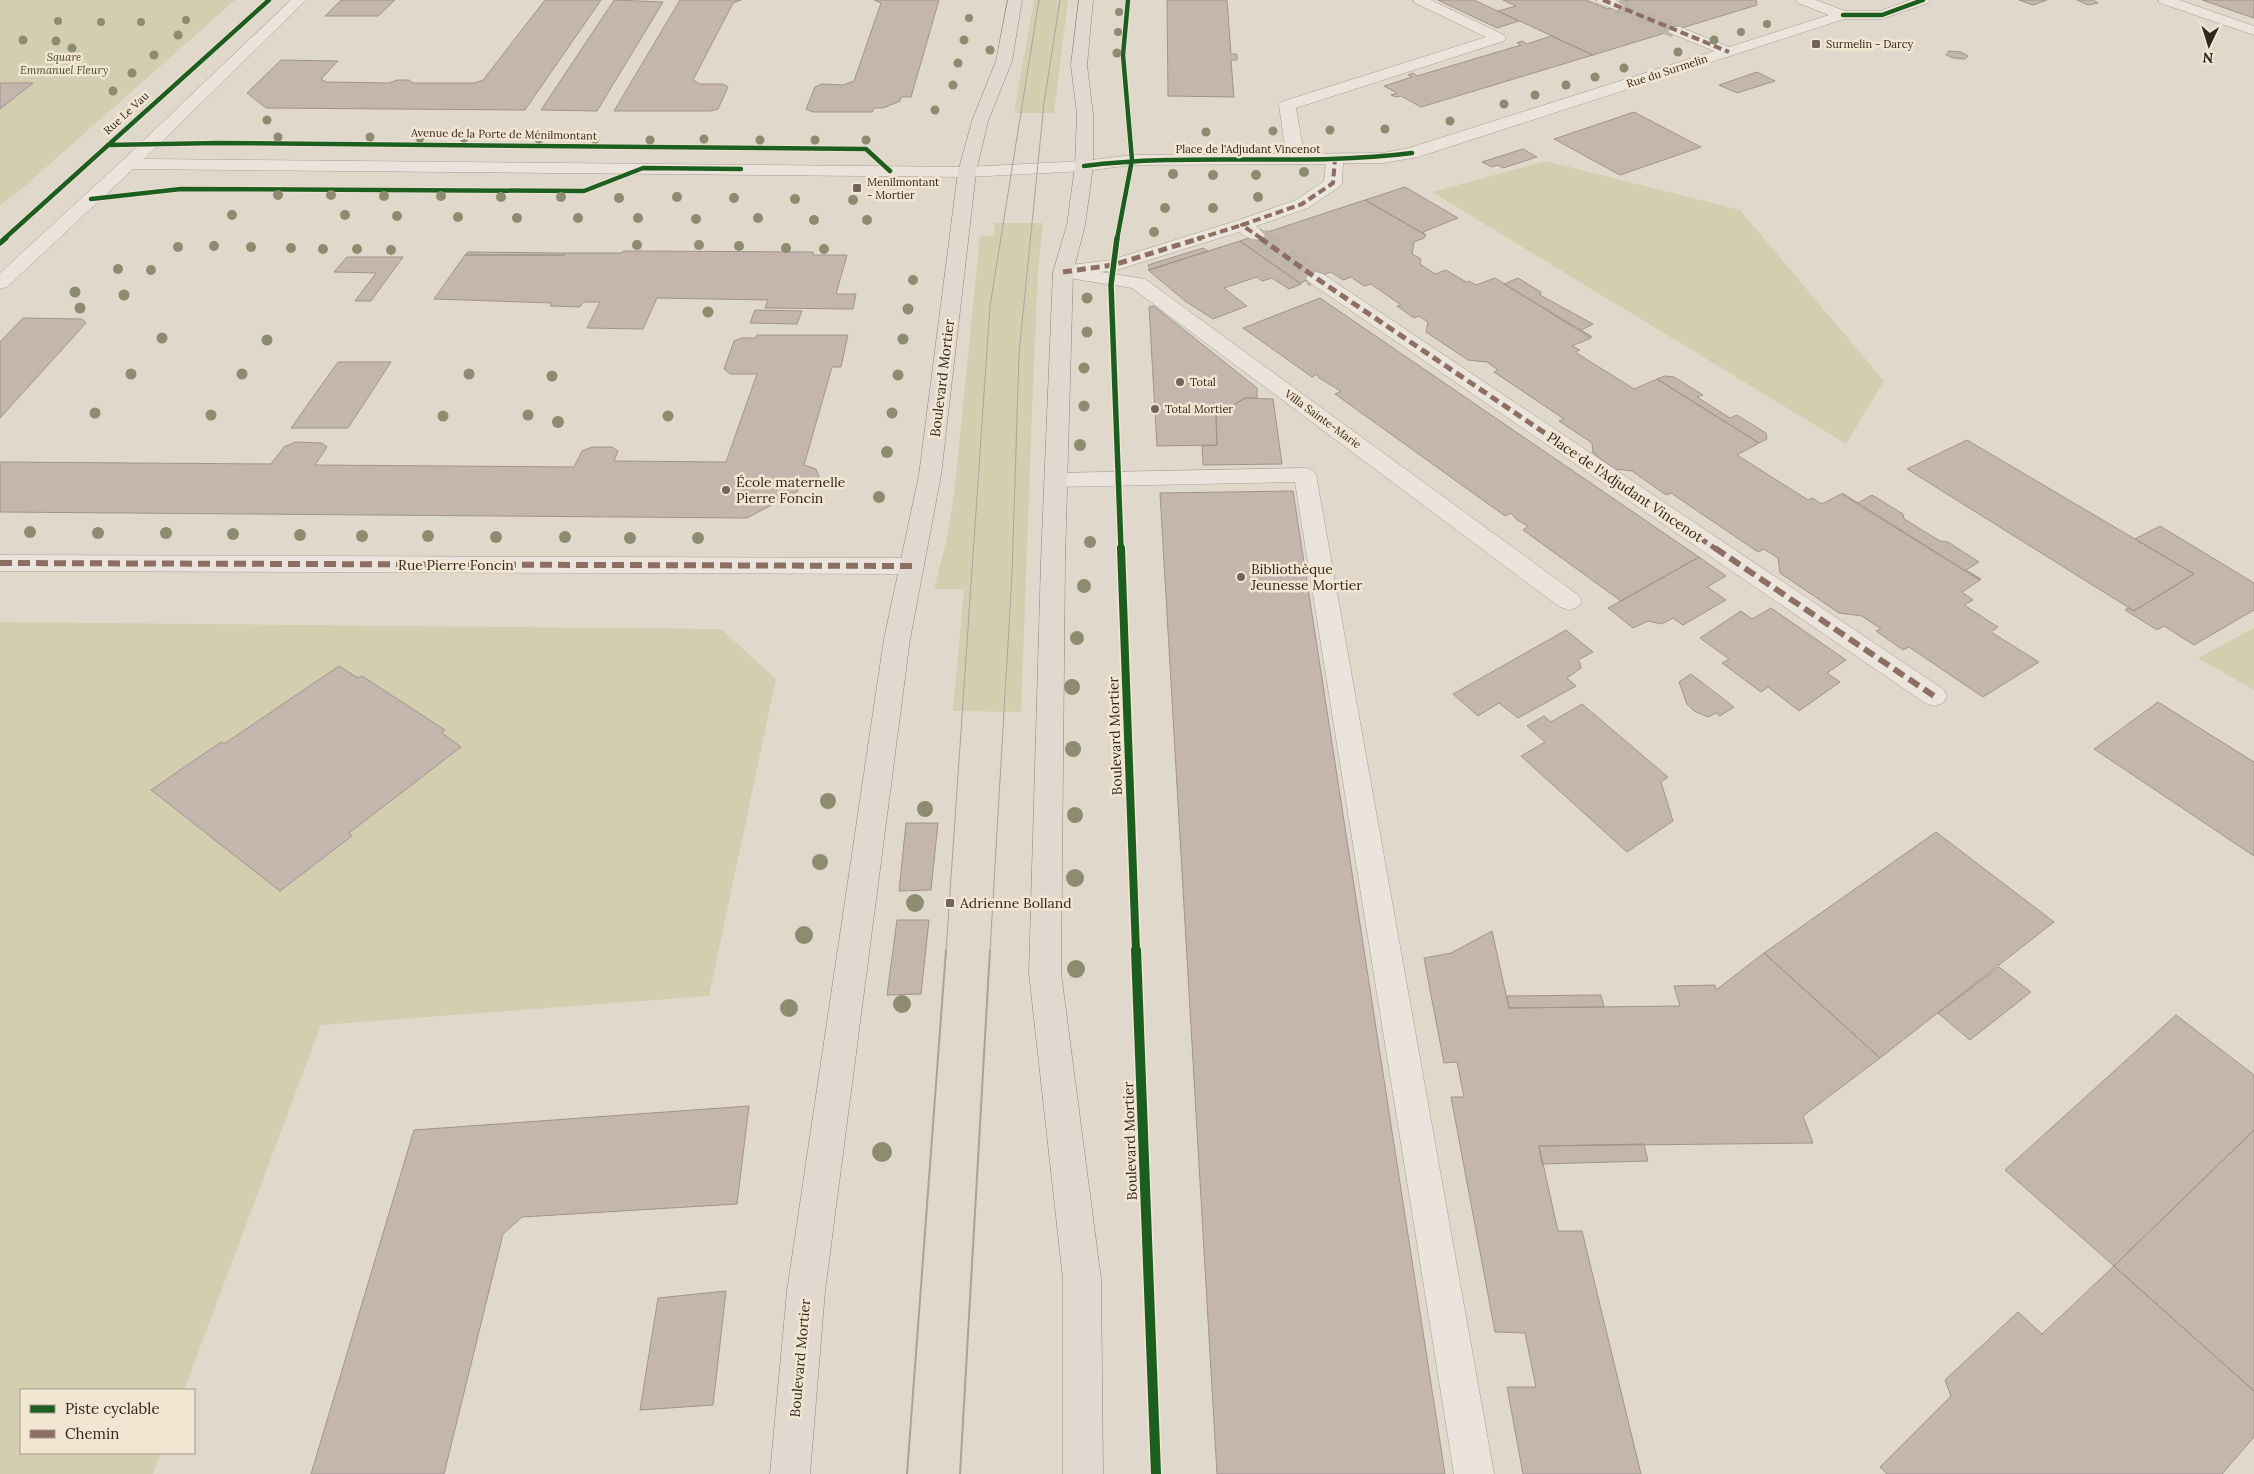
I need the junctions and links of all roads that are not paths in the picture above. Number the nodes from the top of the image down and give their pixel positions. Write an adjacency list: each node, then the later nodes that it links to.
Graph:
1 (299, 0): 17 (street)
2 (1016, 0): 19 (main road, Boulevard Mortier)
3 (1086, 0): 18 (main road)
4 (1420, 0): 16 (street, Place de l'Adjudant Vincenot)
5 (1603, 0): 9 (street)
6 (1804, 0): 10 (street)
7 (1923, 0): 10 (street, Rue du Surmelin)
8 (2165, 0): 12 (street)
9 (1618, 6)
10 (1843, 15): 13 (street, Rue du Surmelin)
11 (1675, 30): 13 (street)
12 (2254, 32)
13 (1729, 52): 14 (street, Rue du Surmelin)
14 (1412, 153): 15 (street, Place de l'Adjudant Vincenot)
15 (1335, 159): 16 (street, Place de l'Adjudant Vincenot); 20 (street, Place de l'Adjudant Vincenot)
16 (1296, 160): 18 (street, Place de l'Adjudant Vincenot)
17 (129, 164): 19 (street); 22 (street)
18 (1084, 166): 19 (street); 20 (main road)
19 (967, 172): 25 (main road, Boulevard Mortier)
20 (1063, 272): 23 (main road); 26 (street, Villa Sainte-Marie)
21 (1316, 278): 27 (street, Place de l'Adjudant Vincenot)
22 (0, 283)
23 (1056, 480): 29 (main road); 30 (street)
24 (0, 563): 25 (street, Rue Pierre Foncin)
25 (912, 566): 28 (main road, Boulevard Mortier)
26 (1569, 601)
27 (1934, 696)
28 (790, 1474)
29 (1083, 1474)
30 (1474, 1474)

